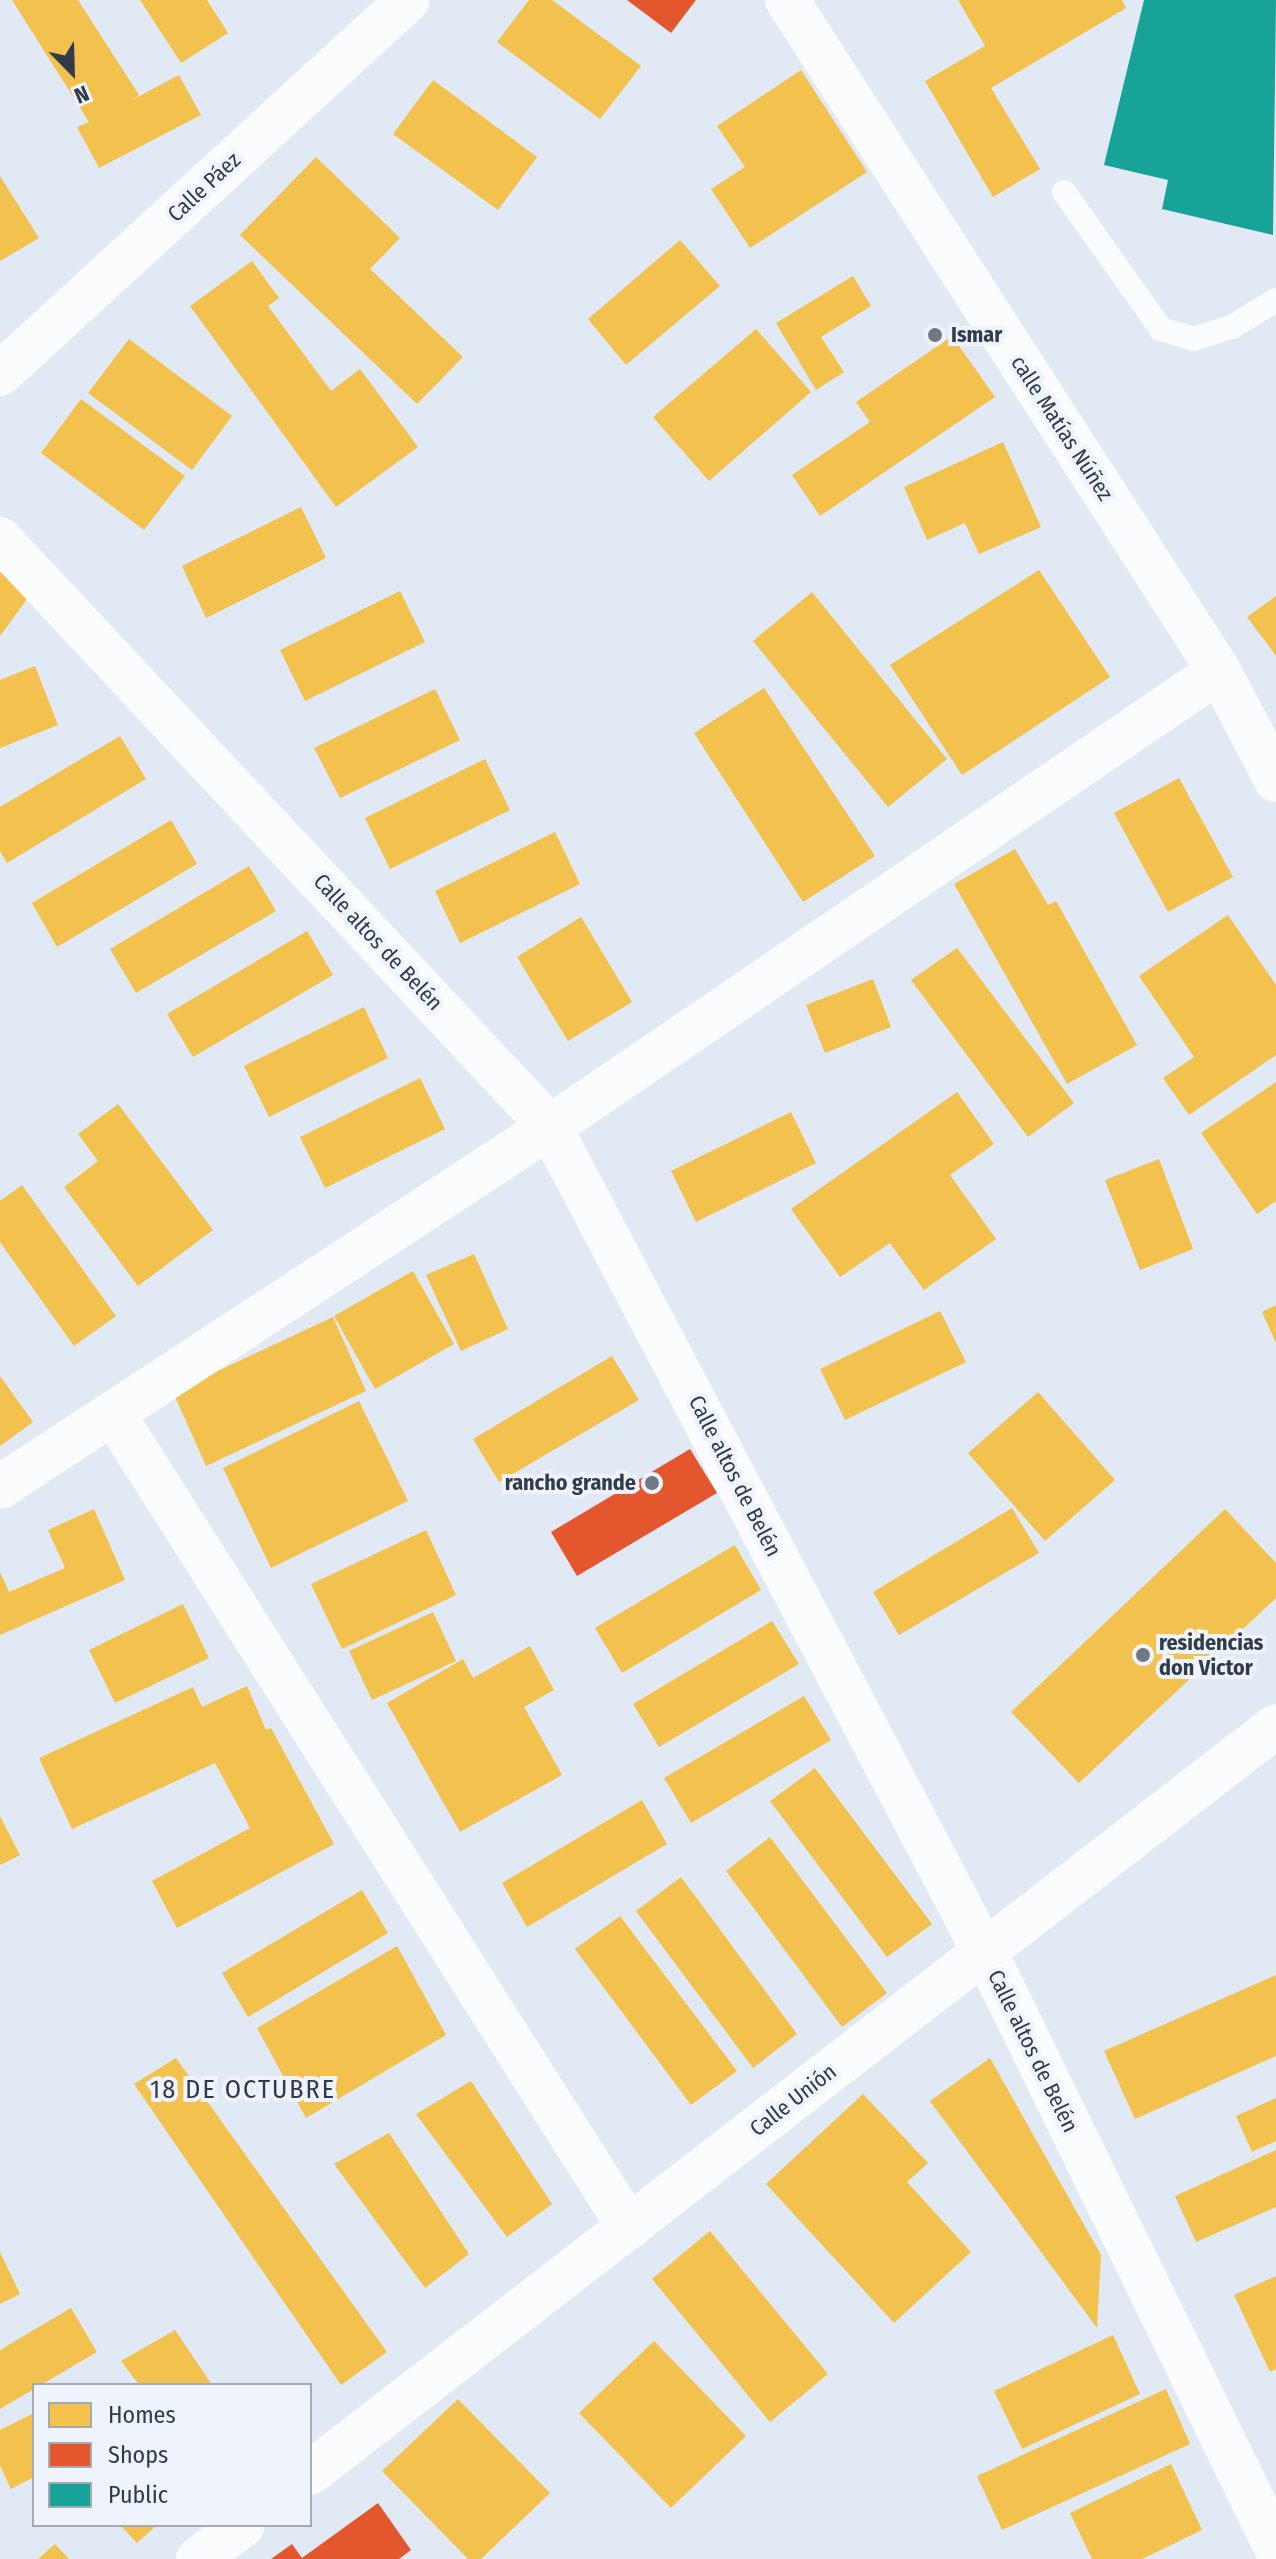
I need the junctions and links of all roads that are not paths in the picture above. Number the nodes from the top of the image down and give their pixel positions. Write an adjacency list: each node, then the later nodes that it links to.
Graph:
1 (408, 0): 5 (street, Calle Páez)
2 (787, 0): 7 (street, calle Matías Núñez)
3 (1064, 192): 4 (lane)
4 (1276, 300)
5 (0, 374)
6 (0, 539): 9 (street, Calle altos de Belén)
7 (1219, 671): 8 (street, calle Matías Núñez); 9 (street)
8 (1276, 780)
9 (550, 1127): 10 (street); 13 (street, Calle altos de Belén)
10 (114, 1415): 11 (street); 14 (street)
11 (0, 1487)
12 (1276, 1726): 13 (street, Calle Unión)
13 (984, 1953): 14 (street, Calle Unión); 17 (street, Calle altos de Belén)
14 (629, 2227): 15 (street, Calle Unión)
15 (312, 2471)
16 (240, 2527): 18 (street)
17 (1276, 2548)
18 (198, 2559)

